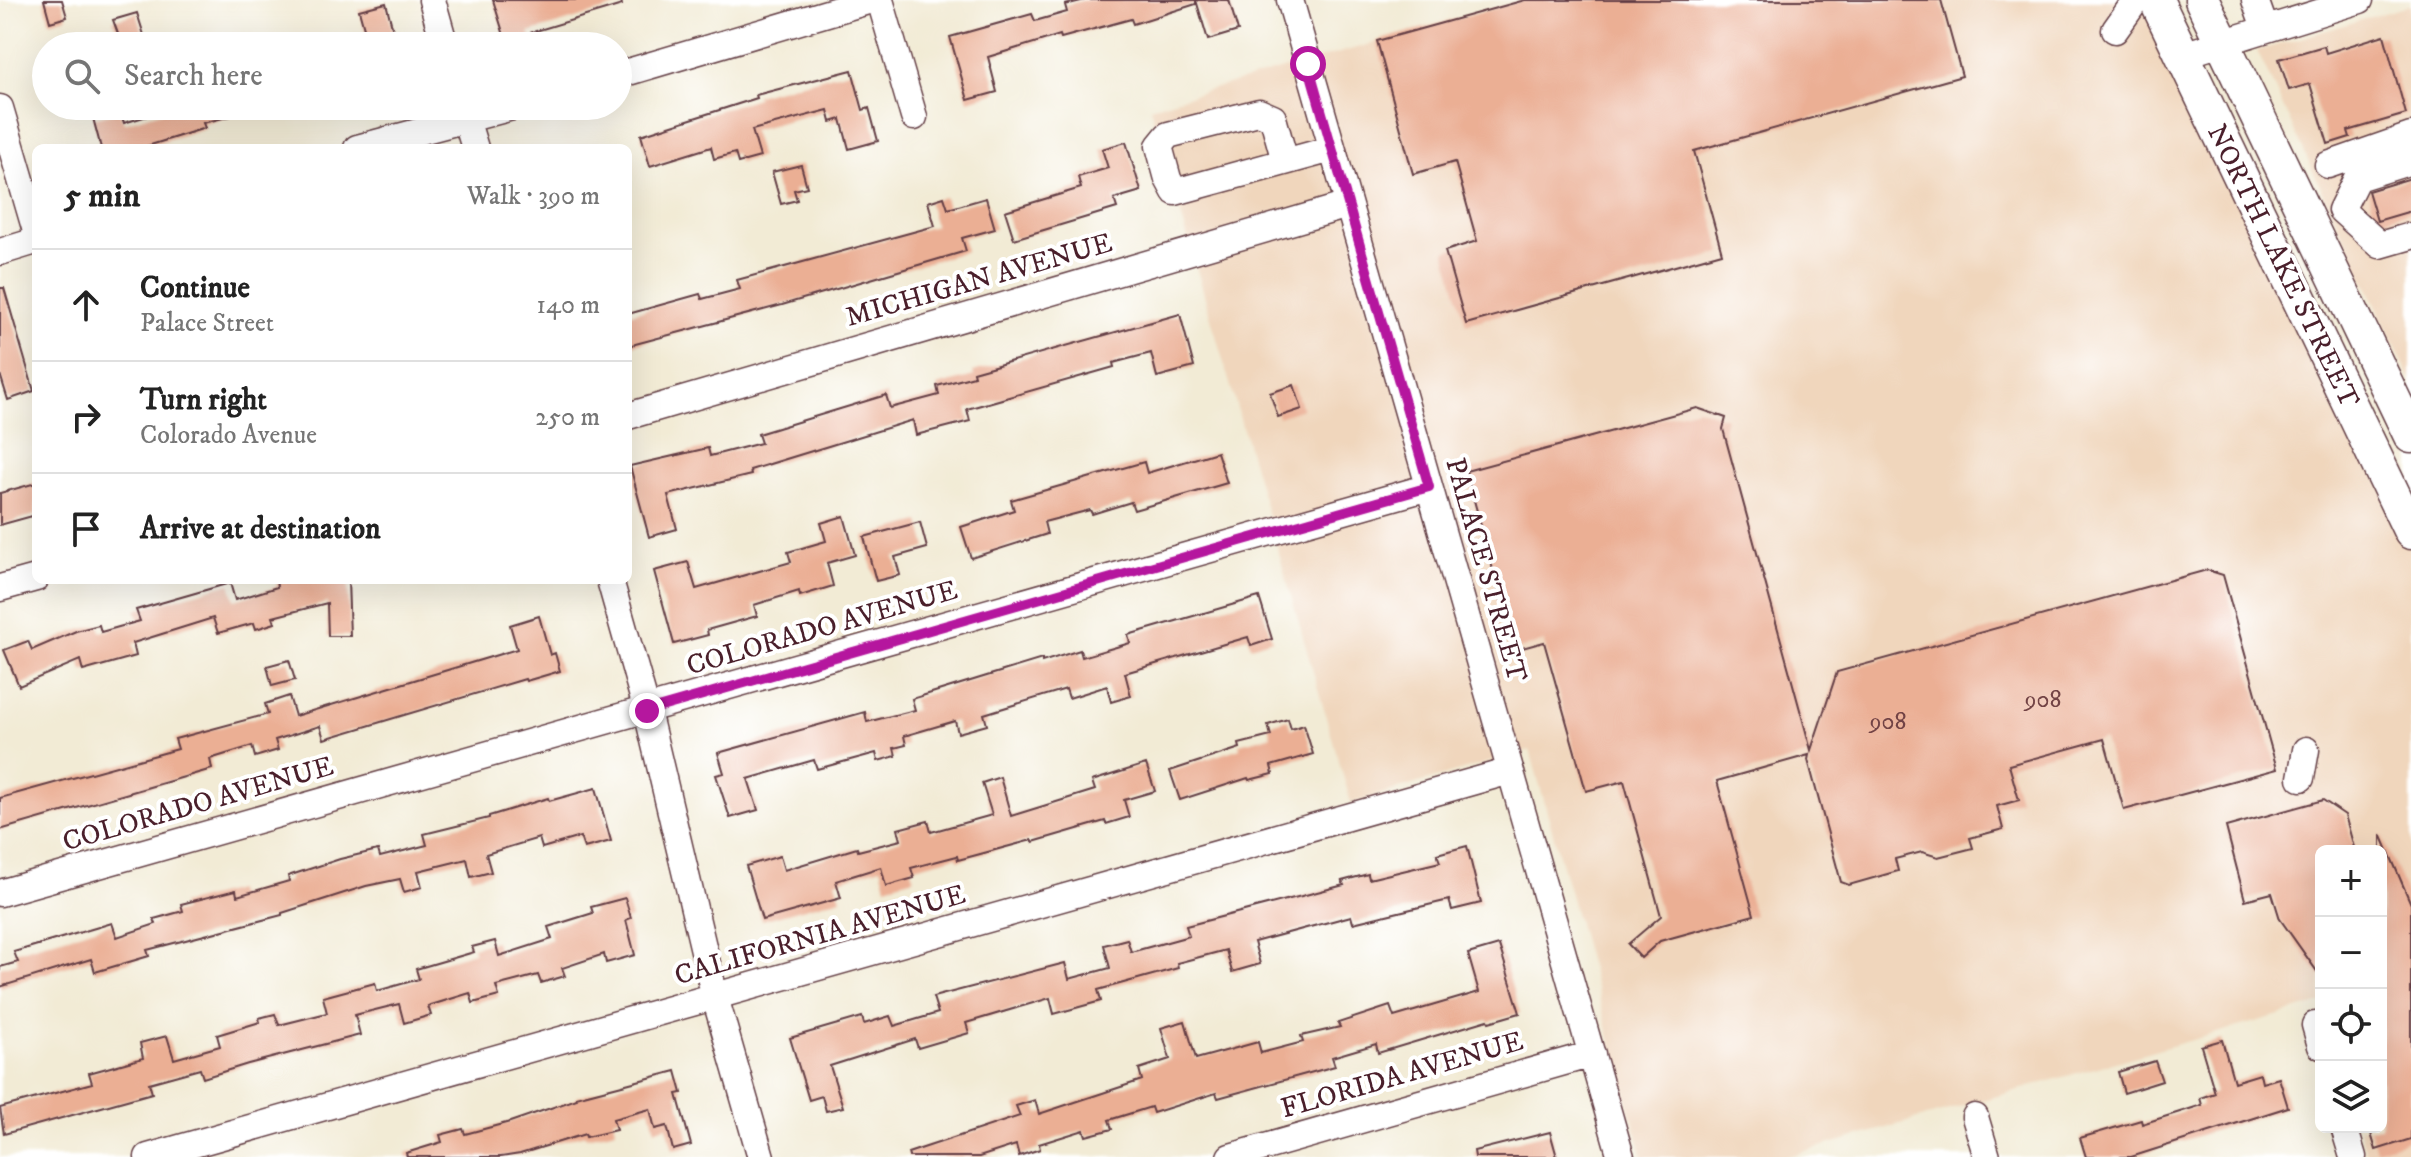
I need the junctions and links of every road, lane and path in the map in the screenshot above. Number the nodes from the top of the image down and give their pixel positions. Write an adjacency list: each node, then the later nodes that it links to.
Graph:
1 (432, 0): 12 (street)
2 (871, 0): 15 (street)
3 (880, 0): 17 (street)
4 (1290, 0): 23 (street, PALACE STREET)
5 (2133, 0): 11 (street)
6 (2156, 0): 14 (main road, NORTH LAKE STREET)
7 (2202, 0): 13 (main road, NORTH LAKE STREET)
8 (2255, 0): 10 (street)
9 (2360, 0): 10 (street)
10 (2265, 28): 13 (street)
11 (2115, 30)
12 (441, 32)
13 (2223, 41): 14 (street); 35 (main road, NORTH LAKE STREET)
14 (2183, 55): 37 (main road, NORTH LAKE STREET)
15 (632, 71)
16 (0, 108): 30 (street)
17 (914, 117)
18 (439, 120): 21 (street)
19 (466, 120): 22 (street)
20 (2411, 136): 26 (street)
21 (369, 144)
22 (474, 144)
23 (1332, 149): 24 (street); 29 (street, PALACE STREET)
24 (1285, 161): 24 (street)
25 (2411, 161): 28 (street)
26 (2328, 165)
27 (2411, 168): 28 (street)
28 (2373, 173): 31 (street)
29 (1348, 205): 34 (street, MICHIGAN AVENUE); 36 (street, PALACE STREET)
30 (32, 217)
31 (2408, 234)
32 (32, 242): 33 (street)
33 (0, 252)
34 (632, 415)
35 (2411, 436)
36 (1429, 487): 41 (street, COLORADO AVENUE); 43 (street, PALACE STREET)
37 (2411, 532)
38 (32, 579): 40 (street)
39 (611, 584): 41 (street)
40 (0, 588)
41 (647, 711): 45 (street, COLORADO AVENUE); 46 (street)
42 (2306, 750): 44 (street)
43 (1510, 771): 46 (street, CALIFORNIA AVENUE); 47 (street, PALACE STREET)
44 (2301, 778)
45 (0, 893)
46 (715, 997): 50 (street, CALIFORNIA AVENUE); 51 (street)
47 (1592, 1054): 52 (street, FLORIDA AVENUE); 53 (street, PALACE STREET)
48 (1975, 1117): 54 (street)
49 (2346, 1133): 55 (street)
50 (148, 1157)
51 (761, 1157)
52 (1230, 1157)
53 (1621, 1157)
54 (1987, 1157)
55 (2353, 1157)

